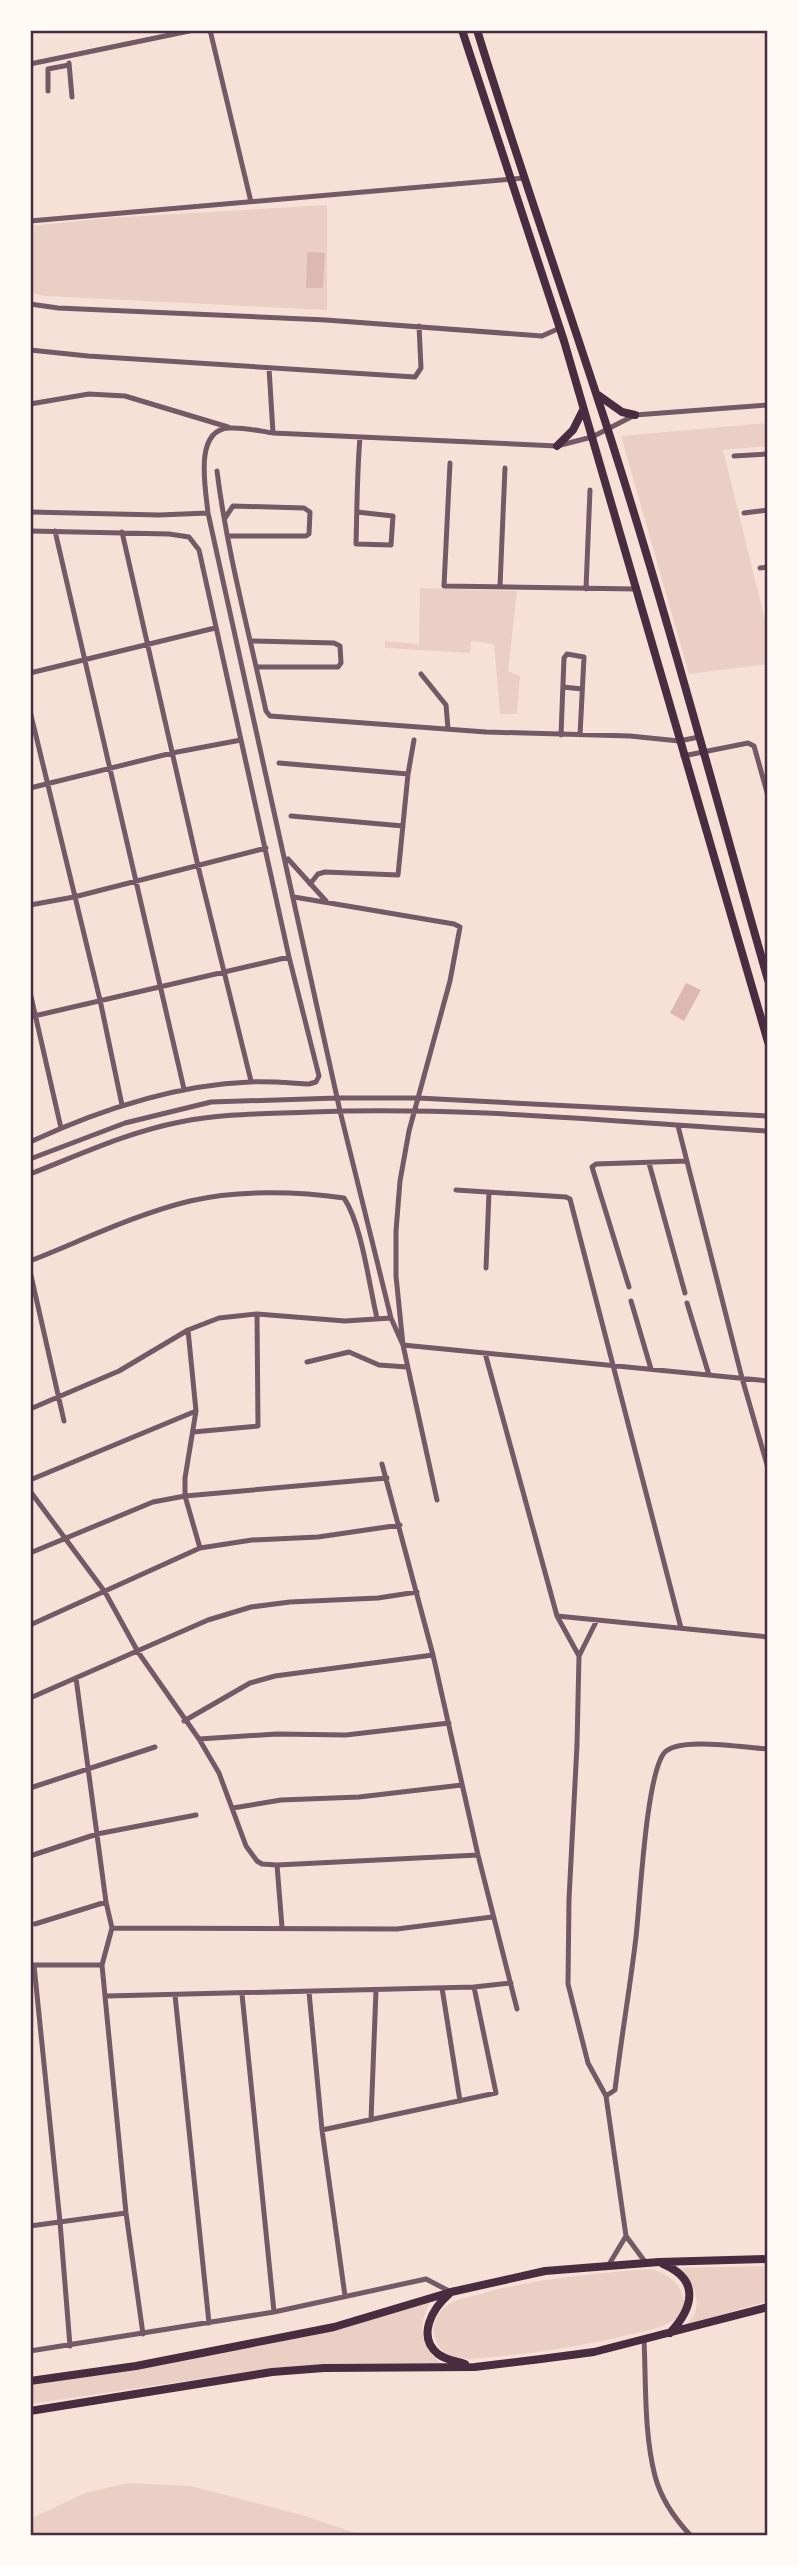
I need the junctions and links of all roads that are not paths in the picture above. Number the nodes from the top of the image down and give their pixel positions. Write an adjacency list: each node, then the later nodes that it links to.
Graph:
1 (194, 30): 5 (street)
2 (210, 30): 12 (street)
3 (462, 30): 11 (highway)
4 (477, 30): 10 (highway)
5 (68, 56): 6 (street); 7 (street)
6 (30, 64)
7 (69, 65): 8 (street); 9 (street)
8 (48, 91)
9 (72, 97)
10 (524, 178): 11 (street); 19 (highway)
11 (510, 179): 12 (street); 16 (highway)
12 (251, 202): 13 (street)
13 (30, 220)
14 (30, 304): 15 (street)
15 (419, 326): 16 (street); 18 (street)
16 (560, 328): 22 (highway)
17 (30, 350): 18 (street)
18 (269, 368): 26 (street)
19 (596, 394): 23 (highway); 25 (highway)
20 (30, 404): 24 (street)
21 (768, 405): 23 (street)
22 (583, 407): 28 (highway); 29 (highway)
23 (635, 415): 25 (street)
24 (229, 428): 26 (street); 39 (street)
25 (607, 428): 28 (street); 64 (highway)
26 (273, 433): 27 (street)
27 (360, 438): 29 (street); 38 (street)
28 (592, 438): 29 (street); 50 (highway)
29 (557, 446)
30 (768, 454): 31 (street)
31 (734, 456)
32 (450, 463): 48 (street)
33 (505, 468): 48 (street)
34 (218, 471): 41 (street)
35 (590, 490): 49 (street)
36 (768, 510): 40 (street)
37 (30, 512): 39 (street)
38 (357, 512): 38 (street)
39 (208, 513): 80 (street)
40 (744, 513)
41 (225, 518): 45 (street); 45 (street)
42 (30, 531): 43 (street)
43 (55, 531): 44 (street); 54 (street)
44 (122, 532): 51 (street); 53 (street)
45 (229, 536): 52 (street)
46 (768, 567): 47 (street)
47 (760, 568)
48 (500, 586): 49 (street)
49 (586, 589): 50 (street)
50 (635, 589): 67 (highway)
51 (215, 628): 53 (street); 65 (street)
52 (251, 641): 55 (street); 55 (street)
53 (148, 645): 54 (street); 69 (street)
54 (85, 659): 56 (street); 72 (street)
55 (257, 667): 61 (street)
56 (30, 673)
57 (421, 674): 61 (street)
58 (563, 687): 59 (street); 59 (street); 62 (street)
59 (582, 689): 63 (street)
60 (30, 711): 74 (street)
61 (448, 729): 62 (street)
62 (561, 735): 63 (street)
63 (580, 735): 67 (street)
64 (699, 737): 67 (street); 68 (highway)
65 (242, 740): 69 (street); 79 (street)
66 (414, 740): 73 (street)
67 (679, 741): 70 (highway)
68 (703, 752): 70 (street); 76 (street); 90 (highway)
69 (172, 753): 72 (street); 81 (street)
70 (683, 756): 95 (highway)
71 (279, 762): 73 (street)
72 (111, 768): 74 (street); 82 (street)
73 (408, 774): 78 (street)
74 (47, 784): 75 (street); 84 (street)
75 (30, 788)
76 (768, 796)
77 (291, 816): 78 (street)
78 (403, 826): 83 (street)
79 (266, 848): 81 (street); 88 (street)
80 (286, 857): 83 (street); 85 (street)
81 (198, 866): 82 (street); 89 (street)
82 (136, 881): 84 (street); 91 (street)
83 (310, 884): 86 (street)
84 (74, 897): 87 (street); 93 (street)
85 (294, 897): 86 (street); 98 (street)
86 (326, 901): 99 (street)
87 (30, 905)
88 (289, 957): 89 (street); 96 (street)
89 (224, 972): 91 (street); 96 (street)
90 (768, 980)
91 (162, 985): 93 (street); 97 (street)
92 (30, 992): 94 (street)
93 (100, 1000): 94 (street); 100 (street)
94 (32, 1016): 105 (street)
95 (768, 1042)
96 (251, 1082): 97 (street)
97 (184, 1089): 100 (street)
98 (337, 1098): 99 (street); 101 (street); 108 (street)
99 (418, 1098): 102 (street); 103 (street)
100 (122, 1105): 105 (street)
101 (340, 1111): 102 (street); 111 (street); 123 (street)
102 (415, 1111): 104 (street); 125 (street)
103 (768, 1116)
104 (678, 1126): 106 (street); 109 (street)
105 (61, 1128): 107 (street)
106 (768, 1131)
107 (30, 1142)
108 (30, 1159)
109 (686, 1161): 110 (street); 132 (street)
110 (649, 1163): 117 (street); 118 (street)
111 (30, 1174)
112 (456, 1190): 113 (street)
113 (489, 1192): 115 (street); 128 (street)
114 (30, 1261): 122 (street)
115 (486, 1268)
116 (30, 1271): 134 (street)
117 (629, 1287)
118 (685, 1293)
119 (631, 1301): 130 (street)
120 (687, 1303): 131 (street)
121 (257, 1314): 122 (street); 124 (street); 138 (street)
122 (377, 1318): 123 (street)
123 (391, 1318): 125 (street)
124 (188, 1329): 134 (street); 136 (street)
125 (403, 1345): 126 (street); 129 (street)
126 (485, 1353): 128 (street); 152 (street)
127 (307, 1362): 129 (street)
128 (612, 1365): 130 (street); 155 (street)
129 (407, 1367): 145 (street)
130 (651, 1369): 131 (street)
131 (709, 1375): 132 (street)
132 (742, 1378): 133 (street); 140 (street)
133 (768, 1381)
134 (56, 1396): 135 (street); 137 (street)
135 (30, 1409)
136 (196, 1411): 138 (street); 142 (street)
137 (64, 1421)
138 (193, 1432): 144 (street)
139 (382, 1464): 141 (street)
140 (768, 1468)
141 (387, 1478): 144 (street); 146 (street)
142 (30, 1480)
143 (30, 1491): 147 (street)
144 (185, 1496): 147 (street); 148 (street)
145 (437, 1500)
146 (400, 1525): 148 (street); 151 (street)
147 (66, 1538): 149 (street); 150 (street)
148 (200, 1548): 150 (street)
149 (30, 1553)
150 (105, 1592): 154 (street); 157 (street)
151 (418, 1592): 157 (street); 158 (street)
152 (557, 1616): 153 (street); 159 (street)
153 (597, 1620): 155 (street); 159 (street)
154 (30, 1625)
155 (681, 1629): 156 (street)
156 (768, 1637)
157 (138, 1651): 160 (street); 162 (street)
158 (433, 1655): 162 (street); 163 (street)
159 (579, 1657): 192 (street)
160 (76, 1678): 161 (street); 167 (street)
161 (30, 1698)
162 (184, 1721): 164 (street)
163 (449, 1723): 164 (street); 168 (street)
164 (199, 1739): 170 (street)
165 (155, 1747): 167 (street)
166 (768, 1749): 192 (street)
167 (88, 1769): 169 (street); 172 (street)
168 (462, 1785): 170 (street); 173 (street)
169 (30, 1788)
170 (233, 1808): 175 (street)
171 (196, 1815): 172 (street)
172 (97, 1834): 174 (street); 176 (street)
173 (478, 1855): 175 (street); 177 (street)
174 (30, 1856)
175 (277, 1865): 179 (street)
176 (106, 1902): 178 (street); 180 (street)
177 (492, 1917): 179 (street); 183 (street)
178 (35, 1924)
179 (282, 1927): 180 (street)
180 (111, 1928): 182 (street)
181 (32, 1965): 182 (street); 197 (street)
182 (102, 1965): 190 (street)
183 (511, 1983): 184 (street); 191 (street)
184 (474, 1987): 185 (street); 193 (street)
185 (442, 1988): 186 (street); 193 (street)
186 (376, 1990): 187 (street); 194 (street)
187 (309, 1992): 188 (street); 195 (street)
188 (242, 1994): 189 (street); 207 (street)
189 (175, 1995): 190 (street); 208 (street)
190 (107, 1996): 196 (street)
191 (517, 2009)
192 (606, 2096): 199 (street)
193 (460, 2101): 194 (street)
194 (371, 2120): 195 (street)
195 (322, 2130): 205 (street)
196 (126, 2213): 197 (street); 210 (street)
197 (60, 2222): 198 (street); 212 (street)
198 (30, 2226)
199 (626, 2236): 202 (street); 203 (street)
200 (768, 2259): 201 (highway)
201 (659, 2262): 202 (highway); 209 (highway)
202 (646, 2263): 203 (highway)
203 (608, 2266): 204 (highway)
204 (451, 2292): 205 (street); 214 (highway); 215 (highway)
205 (345, 2296): 207 (street)
206 (768, 2307): 209 (highway)
207 (274, 2312): 208 (street)
208 (209, 2323): 210 (street)
209 (670, 2333): 211 (highway)
210 (143, 2334): 212 (street)
211 (644, 2339): 214 (highway); 217 (street)
212 (70, 2346): 213 (street)
213 (30, 2351)
214 (475, 2367): 216 (highway)
215 (30, 2381)
216 (30, 2411)
217 (691, 2536)

